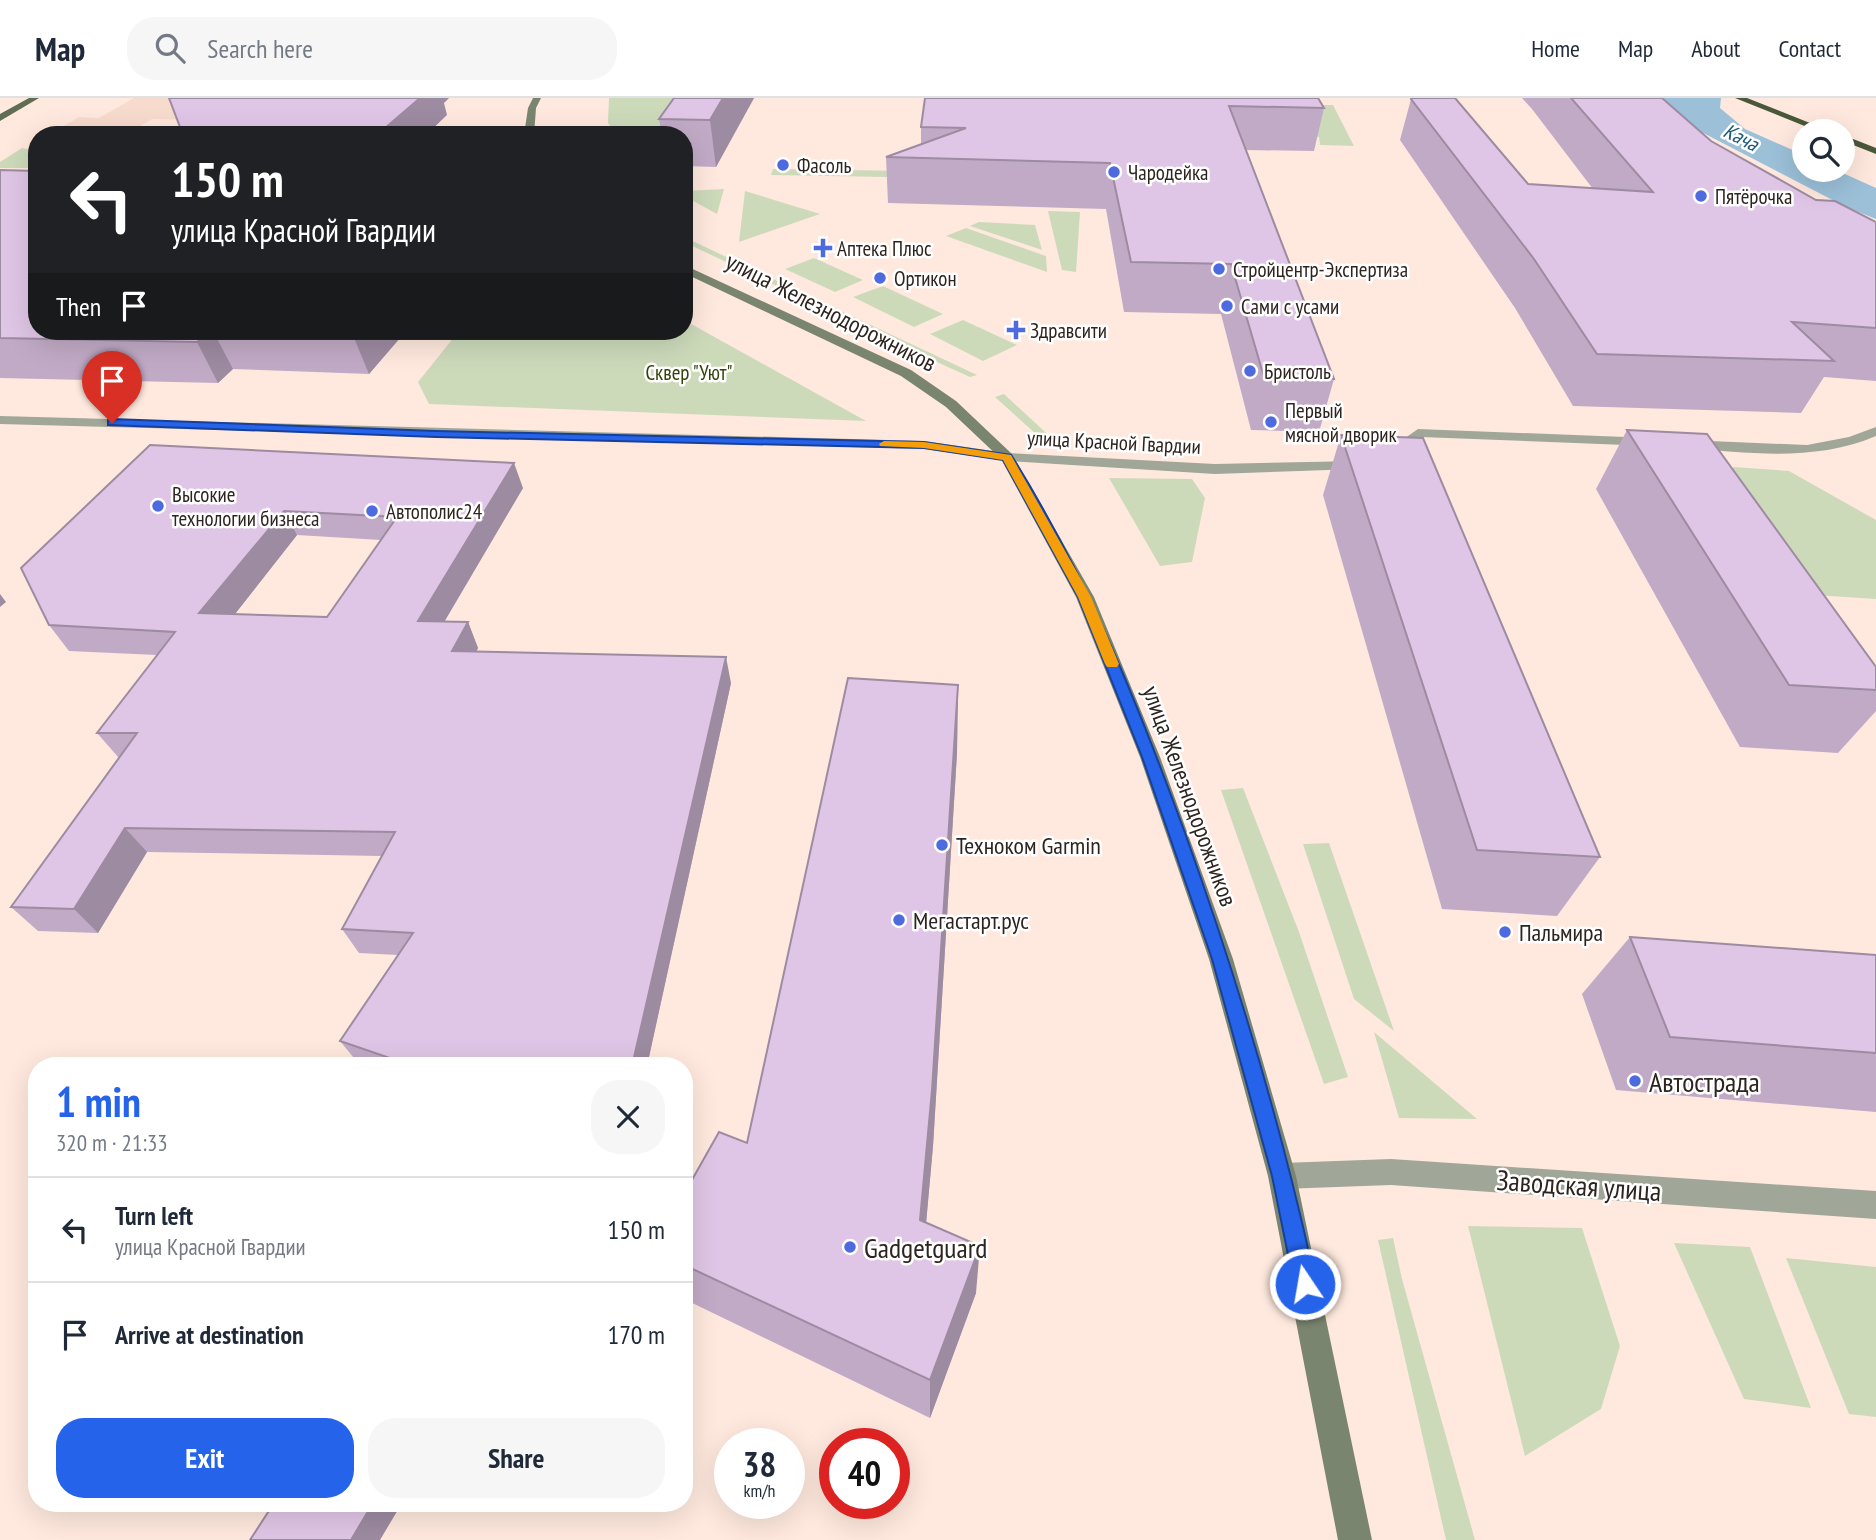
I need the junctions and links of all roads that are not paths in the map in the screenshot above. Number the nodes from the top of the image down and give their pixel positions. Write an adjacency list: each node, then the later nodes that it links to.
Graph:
1 (35, 98): 4 (main road)
2 (537, 98): 6 (street)
3 (1739, 98): 5 (highway)
4 (0, 118)
5 (1794, 119)
6 (530, 126)
7 (1855, 143): 8 (highway)
8 (1876, 151)
9 (693, 272): 12 (street, улица Железнодорожников)
10 (0, 420): 12 (street, улица Красной Гвардии)
11 (1876, 431): 12 (street, улица Красной Гвардии)
12 (1007, 457): 13 (street, улица Железнодорожников)
13 (1282, 1176): 14 (street, Заводская улица); 15 (street, улица Железнодорожников)
14 (1876, 1205)
15 (1355, 1540)

